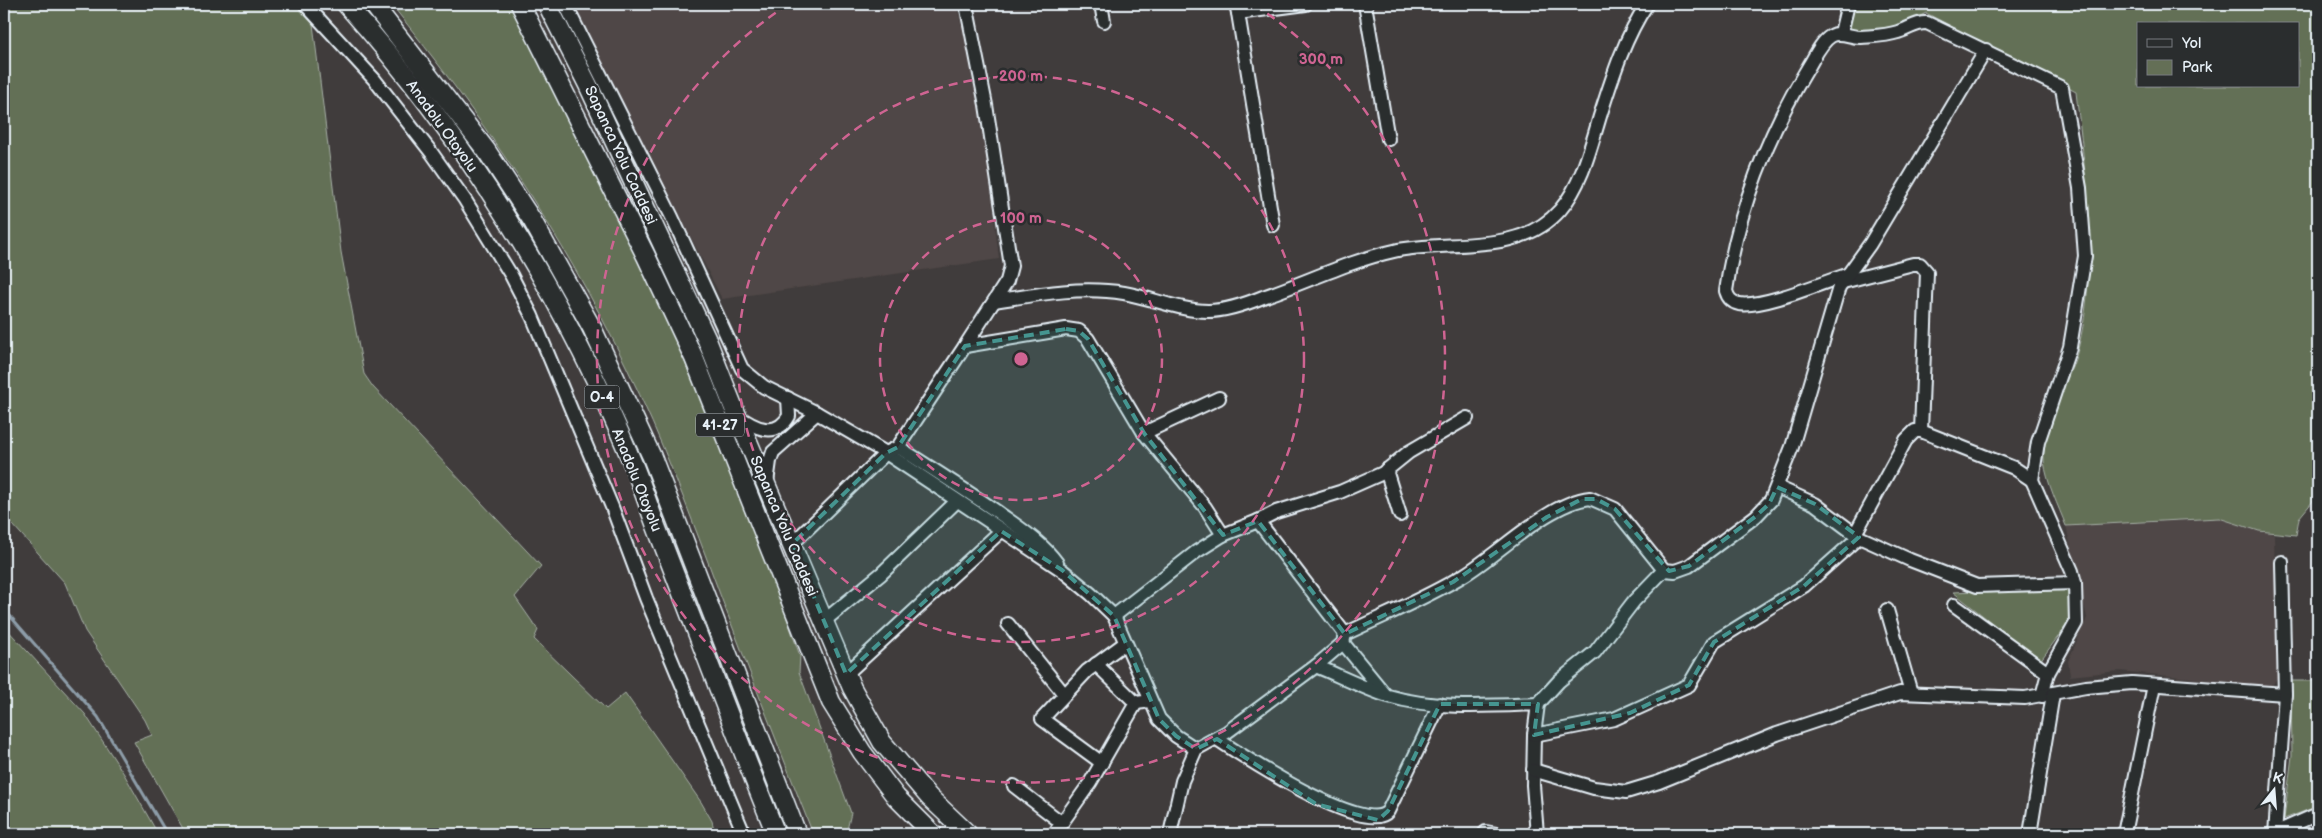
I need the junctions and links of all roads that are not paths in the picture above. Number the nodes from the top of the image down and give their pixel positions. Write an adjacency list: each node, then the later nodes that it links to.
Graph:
1 (305, 4): 75 (street)
2 (346, 4): 76 (highway, Anadolu Otoyolu / O-4)
3 (373, 4): 77 (highway, Anadolu Otoyolu / O-4)
4 (520, 4): 78 (highway, Sapanca Yolu Caddesi / 41-27)
5 (547, 4): 25 (highway, Sapanca Yolu Caddesi)
6 (565, 4): 22 (street)
7 (966, 4): 20 (street)
8 (1100, 4): 14 (street)
9 (1306, 4): 13 (street)
10 (1365, 4): 17 (street)
11 (1646, 4): 20 (street)
12 (1848, 4): 15 (street)
13 (1237, 8): 18 (street)
14 (1104, 21)
15 (1841, 33): 16 (street); 19 (street)
16 (1986, 50): 19 (street); 32 (street)
17 (1388, 139)
18 (1273, 225)
19 (1846, 278): 27 (street); 34 (street)
20 (995, 300): 21 (street)
21 (965, 346): 28 (street); 29 (street)
22 (788, 398): 24 (street); 25 (street)
23 (1219, 398): 28 (street)
24 (817, 413): 30 (street); 33 (street)
25 (736, 415): 33 (highway, Sapanca Yolu Caddesi)
26 (1467, 418): 31 (street)
27 (1921, 431): 32 (street); 40 (street)
28 (1144, 433): 39 (street)
29 (898, 447): 30 (street); 43 (street)
30 (886, 453): 35 (street); 41 (street)
31 (1386, 470): 36 (street); 37 (street)
32 (2032, 480): 45 (street)
33 (767, 483): 41 (highway, Sapanca Yolu Caddesi)
34 (1777, 487): 40 (street); 44 (street)
35 (956, 501): 38 (street); 49 (street)
36 (1400, 515)
37 (1258, 521): 39 (street); 51 (street)
38 (1001, 531): 43 (street); 56 (street)
39 (1223, 535): 48 (street)
40 (1857, 535): 45 (street); 67 (street)
41 (792, 544): 49 (highway, Sapanca Yolu Caddesi)
42 (2282, 562): 60 (street)
43 (1062, 570): 48 (street)
44 (1664, 570): 51 (street); 66 (street)
45 (2075, 583): 55 (street)
46 (1954, 605): 55 (street)
47 (1887, 610): 58 (street)
48 (1114, 616): 52 (street)
49 (824, 621): 56 (highway, Sapanca Yolu Caddesi)
50 (1008, 624): 59 (street)
51 (1344, 638): 54 (street); 61 (street)
52 (1125, 644): 53 (street); 63 (street)
53 (1096, 664): 59 (street); 64 (street)
54 (1316, 666): 61 (street); 68 (street)
55 (2048, 673): 62 (street)
56 (846, 674): 79 (highway, Sapanca Yolu Caddesi)
57 (2154, 685): 60 (street); 62 (street); 86 (street)
58 (1911, 693): 62 (street); 71 (street)
59 (1064, 694): 70 (street)
60 (2285, 694): 87 (street)
61 (1386, 695): 65 (street)
62 (2048, 695): 85 (street)
63 (1151, 701): 64 (street); 69 (street)
64 (1136, 703): 70 (street)
65 (1440, 704): 66 (street); 68 (street)
66 (1538, 704): 67 (street)
67 (1534, 735): 71 (street)
68 (1216, 739): 69 (street)
69 (1196, 749): 81 (street)
70 (1102, 763): 74 (street)
71 (1533, 770): 84 (street)
72 (1014, 786): 74 (street)
73 (2318, 814): 87 (street)
74 (1062, 823): 80 (street)
75 (744, 834)
76 (776, 834)
77 (797, 834)
78 (933, 834)
79 (968, 834)
80 (1054, 834)
81 (1170, 834)
82 (1484, 834): 83 (street)
83 (1497, 834)
84 (1537, 834)
85 (2030, 834)
86 (2124, 834)
87 (2274, 834)

